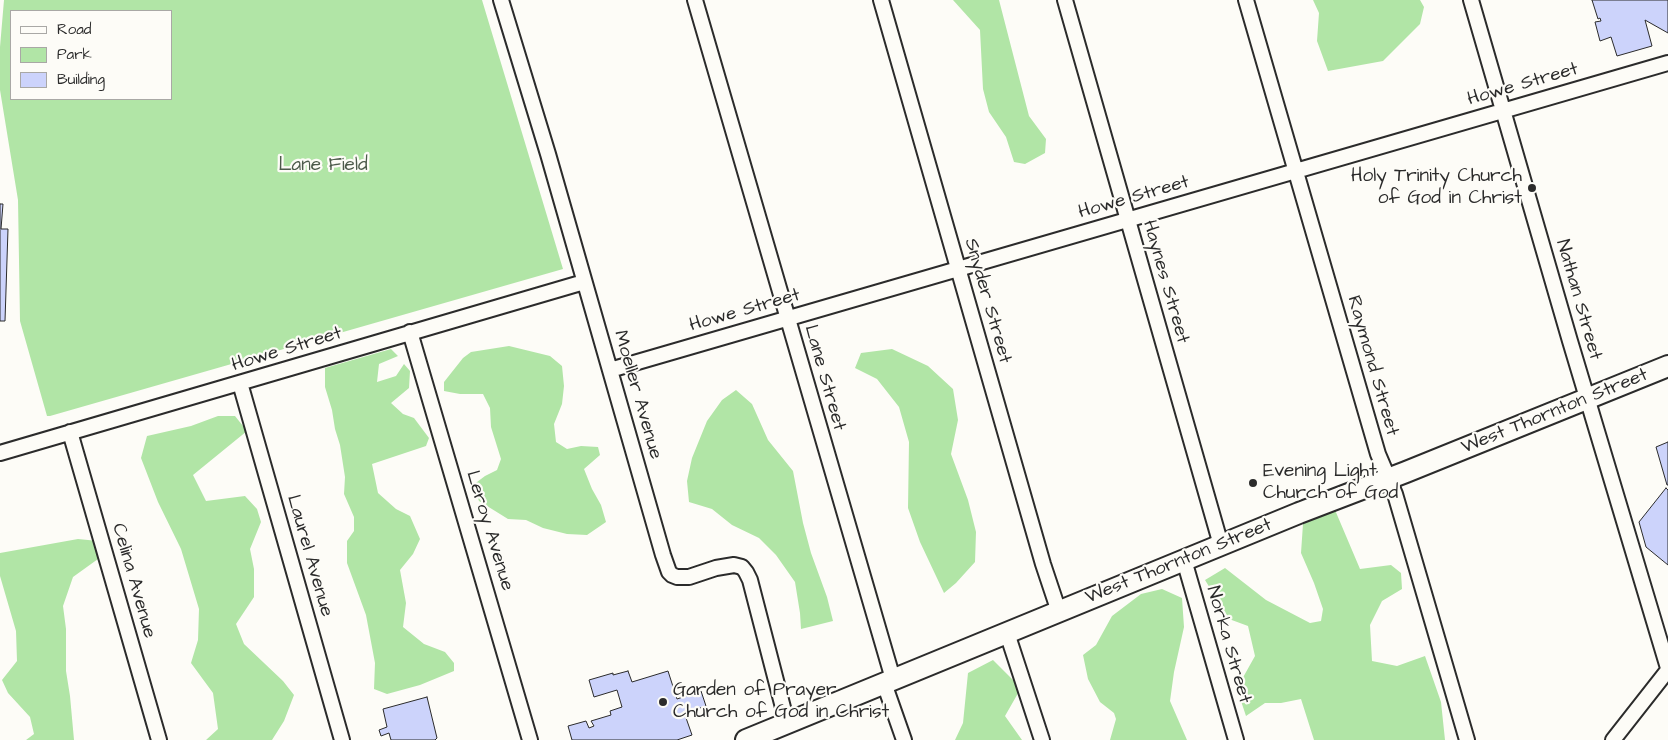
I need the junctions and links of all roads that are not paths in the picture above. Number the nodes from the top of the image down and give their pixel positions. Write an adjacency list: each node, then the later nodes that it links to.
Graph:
1 (501, 0): 12 (street, Moeller Avenue)
2 (695, 0): 13 (street, Lane Street)
3 (881, 0): 11 (street, Snyder Street)
4 (1065, 0): 10 (street, Haynes Street)
5 (1246, 0): 9 (street, Raymond Street)
6 (1471, 0): 8 (street, Nathan Street)
7 (1668, 63): 8 (street, Howe Street)
8 (1503, 111): 9 (street, Howe Street); 18 (street, Nathan Street)
9 (1297, 170): 10 (street, Howe Street); 21 (street, Raymond Street)
10 (1127, 219): 11 (street, Howe Street); 22 (street, Haynes Street)
11 (958, 269): 13 (street, Howe Street); 24 (street, Snyder Street)
12 (584, 282): 14 (street, Howe Street); 16 (street, Moeller Avenue)
13 (787, 318): 16 (street, Howe Street); 27 (street, Lane Street)
14 (410, 332): 17 (street, Howe Street); 31 (street, Leroy Avenue)
15 (1668, 366): 18 (main road, West Thornton Street)
16 (610, 370): 28 (street, Moeller Avenue)
17 (240, 383): 19 (street, Howe Street); 30 (street, Laurel Avenue)
18 (1589, 399): 21 (main road, West Thornton Street); 26 (street, Nathan Street)
19 (70, 432): 20 (street, Howe Street); 29 (street, Celina Avenue)
20 (0, 453)
21 (1390, 478): 22 (main road, West Thornton Street); 36 (street, Raymond Street)
22 (1221, 545): 23 (main road, West Thornton Street)
23 (1184, 560): 24 (main road, West Thornton Street); 35 (street, Norka Street)
24 (1059, 612): 25 (main road, West Thornton Street)
25 (1007, 633): 27 (main road, West Thornton Street); 34 (street)
26 (1668, 669): 37 (street)
27 (888, 681): 28 (main road, West Thornton Street); 33 (street, Lane Street)
28 (787, 722): 32 (main road, West Thornton Street)
29 (159, 740)
30 (342, 740)
31 (530, 740)
32 (746, 740)
33 (904, 740)
34 (1042, 740)
35 (1236, 740)
36 (1467, 740)
37 (1613, 740)

